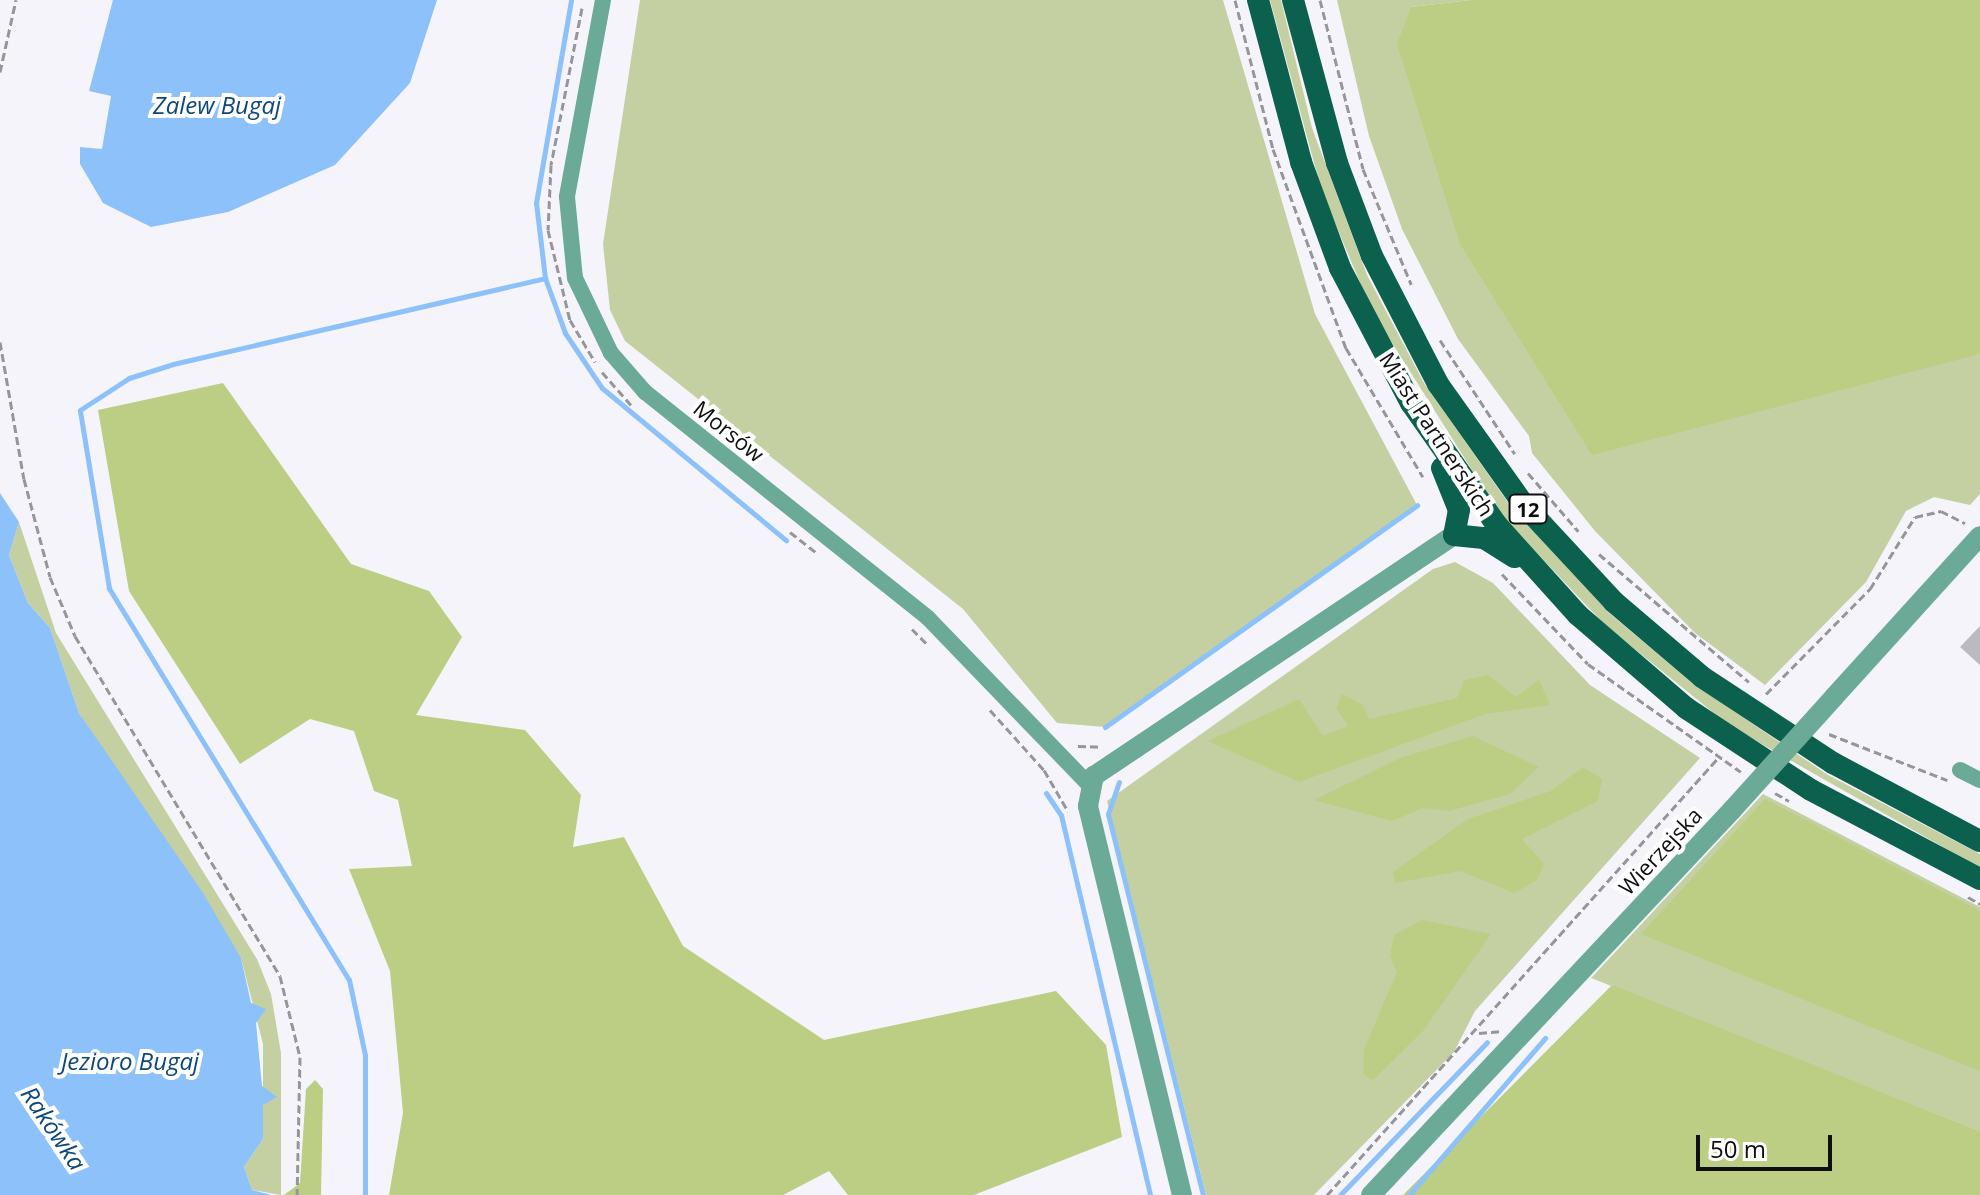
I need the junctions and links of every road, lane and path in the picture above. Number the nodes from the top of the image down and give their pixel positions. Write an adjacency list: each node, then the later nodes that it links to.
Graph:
1 (16, 0): 7 (path)
2 (584, 0): 11 (path)
3 (603, 0): 29 (street, Morsów)
4 (1258, 0): 12 (main road, Miast Partnerskich / 12)
5 (1293, 0): 31 (main road, Miast Partnerskich / 12)
6 (1320, 0): 8 (path)
7 (0, 72)
8 (1416, 294)
9 (1437, 336): 16 (path)
10 (0, 342): 36 (path)
11 (637, 409)
12 (1433, 437): 15 (main road); 19 (main road, Miast Partnerskich / 12)
13 (787, 529): 18 (path)
14 (1976, 532): 23 (path); 38 (street, Wierzejska, bridge)
15 (1454, 535): 19 (main road); 29 (street)
16 (1583, 537)
17 (1593, 548): 23 (path)
18 (820, 556)
19 (1532, 567): 32 (main road, Miast Partnerskich / 12)
20 (1496, 568): 34 (path)
21 (907, 625): 22 (path)
22 (930, 647)
23 (1766, 694): 24 (path)
24 (1778, 702)
25 (984, 703): 30 (path)
26 (1817, 726): 27 (path)
27 (1960, 770): 28 (street)
28 (1980, 780)
29 (1090, 786): 35 (street)
30 (1071, 819)
31 (1980, 841)
32 (1980, 879)
33 (1508, 1030): 34 (path)
34 (1479, 1033): 37 (path)
35 (1183, 1189)
36 (297, 1195)
37 (1327, 1195)
38 (1371, 1195)

